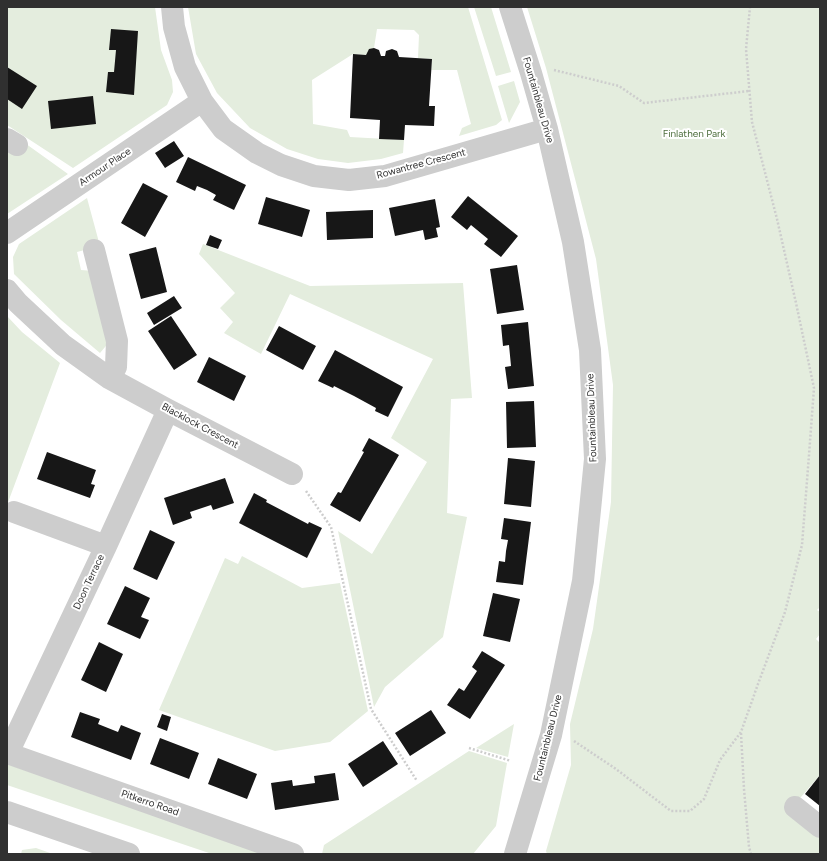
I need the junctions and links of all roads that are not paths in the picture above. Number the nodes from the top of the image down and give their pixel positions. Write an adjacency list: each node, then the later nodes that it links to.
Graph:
1 (172, 7): 3 (street, Rowantree Crescent)
2 (510, 7): 4 (street, Fountainbleau Drive)
3 (202, 101): 4 (street, Rowantree Crescent); 5 (street, Armour Place)
4 (547, 129): 19 (street, Fountainbleau Drive)
5 (7, 233)
6 (94, 250): 8 (street)
7 (7, 290): 8 (street, Blacklock Crescent)
8 (109, 378): 9 (street, Blacklock Crescent)
9 (168, 410): 10 (street, Blacklock Crescent); 12 (street, Doon Terrace)
10 (292, 474)
11 (14, 512): 12 (street)
12 (106, 546): 13 (street, Doon Terrace)
13 (7, 753): 18 (street, Pitkerro Road)
14 (795, 807): 16 (street)
15 (7, 813): 17 (street)
16 (820, 827)
17 (129, 854)
18 (293, 854)
19 (515, 854)

